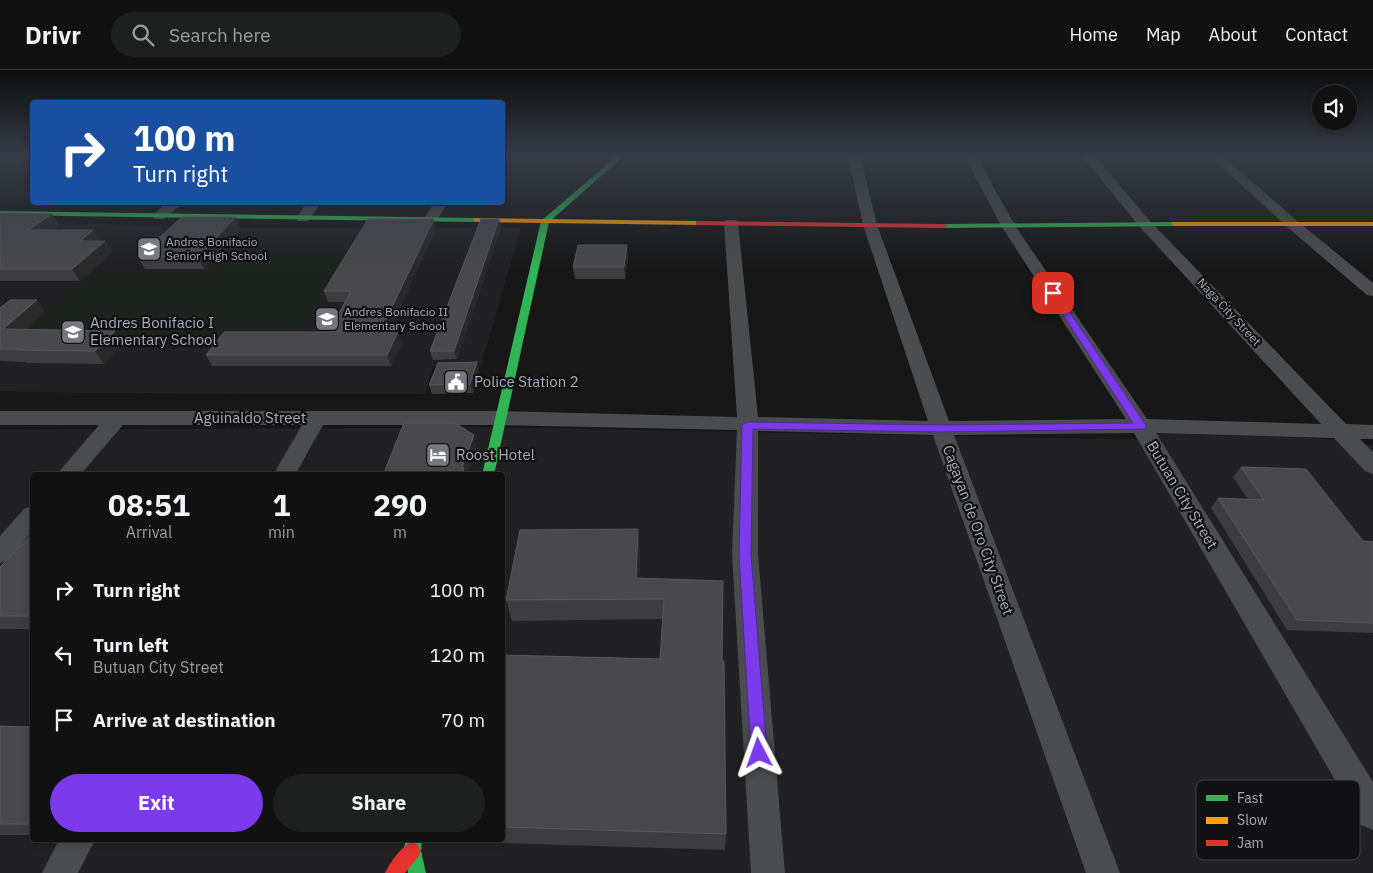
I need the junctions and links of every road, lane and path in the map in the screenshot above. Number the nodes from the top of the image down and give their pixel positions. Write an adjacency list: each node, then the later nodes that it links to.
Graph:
1 (577, 193): 13 (street)
2 (863, 193): 18 (street, Cagayan de Oro City Street)
3 (991, 193): 19 (street, Butuan City Street)
4 (1119, 193): 15 (street, Naga City Street)
5 (1258, 193): 16 (street)
6 (173, 205): 10 (street)
7 (313, 205): 11 (street)
8 (440, 205): 12 (street)
9 (0, 213): 10 (street)
10 (159, 216): 11 (street)
11 (303, 218): 12 (street)
12 (432, 218): 13 (street)
13 (545, 221): 14 (street); 24 (street)
14 (731, 223): 18 (street); 25 (street)
15 (1144, 223): 16 (street); 19 (street); 28 (street, Naga City Street)
16 (1291, 223): 17 (street); 20 (street)
17 (1373, 224)
18 (870, 225): 19 (street); 27 (street, Cagayan de Oro City Street)
19 (1009, 227): 26 (street, Butuan City Street)
20 (1373, 291)
21 (0, 418): 22 (street, Aguinaldo Street)
22 (117, 418): 23 (street, Aguinaldo Street); 31 (street)
23 (316, 418): 24 (street, Aguinaldo Street); 32 (street)
24 (500, 418): 25 (street, Aguinaldo Street); 33 (street)
25 (748, 425): 27 (street, Aguinaldo Street); 44 (street)
26 (1141, 426): 27 (street, Aguinaldo Street); 28 (street, Aguinaldo Street); 36 (street, Butuan City Street)
27 (941, 428): 45 (street, Cagayan de Oro City Street)
28 (1341, 431): 29 (street, Aguinaldo Street); 30 (street, Naga City Street)
29 (1373, 432)
30 (1373, 466)
31 (70, 472)
32 (286, 472)
33 (489, 472)
34 (30, 517): 35 (street)
35 (0, 553)
36 (1354, 780)
37 (1360, 790): 38 (street, Butuan City Street)
38 (1373, 812)
39 (77, 842): 41 (street)
40 (413, 846): 42 (street); 43 (street)
41 (59, 873)
42 (394, 873)
43 (417, 873)
44 (768, 873)
45 (1103, 873)

